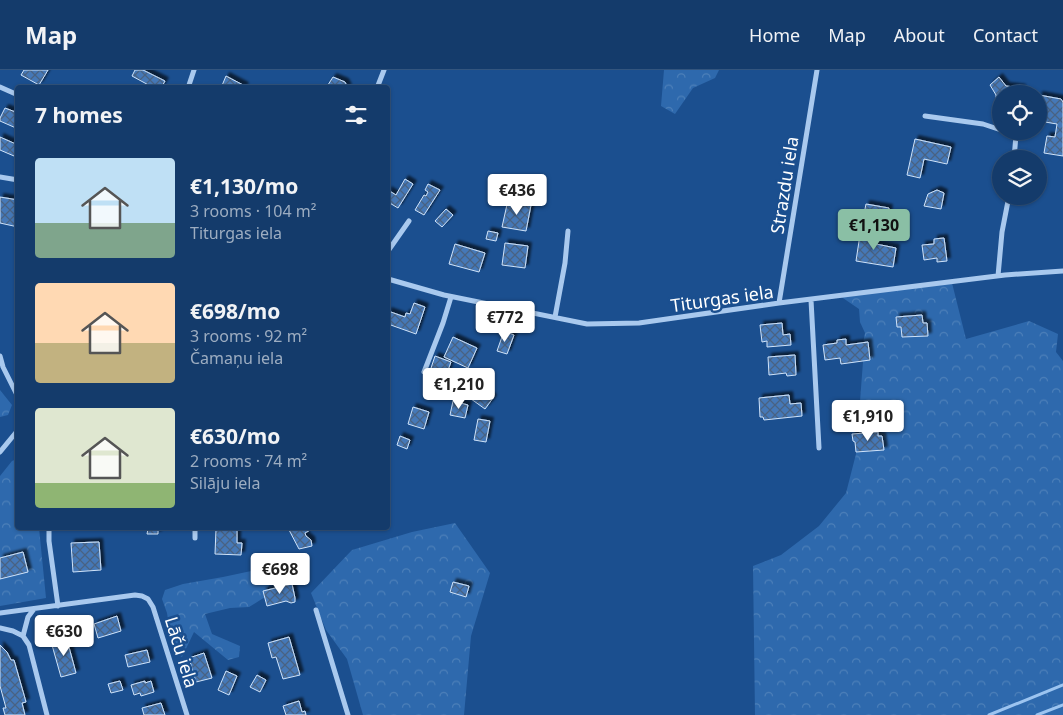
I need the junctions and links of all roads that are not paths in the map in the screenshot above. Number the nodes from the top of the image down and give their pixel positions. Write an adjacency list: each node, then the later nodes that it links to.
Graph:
1 (194, 70): 4 (street)
2 (384, 70): 5 (street)
3 (816, 70): 21 (street, Strazdu iela)
4 (189, 85)
5 (378, 85)
6 (0, 87): 7 (street)
7 (15, 94)
8 (925, 116): 9 (street)
9 (992, 127)
10 (0, 177): 11 (street)
11 (15, 180)
12 (1007, 205): 17 (street)
13 (409, 221): 15 (street)
14 (568, 230): 22 (street)
15 (390, 248)
16 (1063, 270): 17 (street, Titurgas iela)
17 (998, 276): 20 (street, Titurgas iela)
18 (390, 280): 19 (street, Titurgas iela)
19 (451, 297): 22 (street, Titurgas iela); 24 (street)
20 (811, 300): 21 (street, Titurgas iela); 27 (street)
21 (779, 303): 22 (street, Titurgas iela)
22 (556, 317)
23 (0, 356): 25 (street)
24 (424, 372)
25 (15, 392)
26 (15, 434): 28 (street)
27 (819, 448)
28 (0, 452)
29 (49, 530): 32 (street)
30 (195, 530): 31 (street)
31 (195, 538)
32 (58, 606): 33 (street); 39 (street, Lāču iela)
33 (34, 609): 35 (street); 37 (street)
34 (316, 610): 40 (street)
35 (0, 613)
36 (0, 628): 37 (street)
37 (23, 636): 38 (street)
38 (47, 715)
39 (187, 715)
40 (348, 715)

